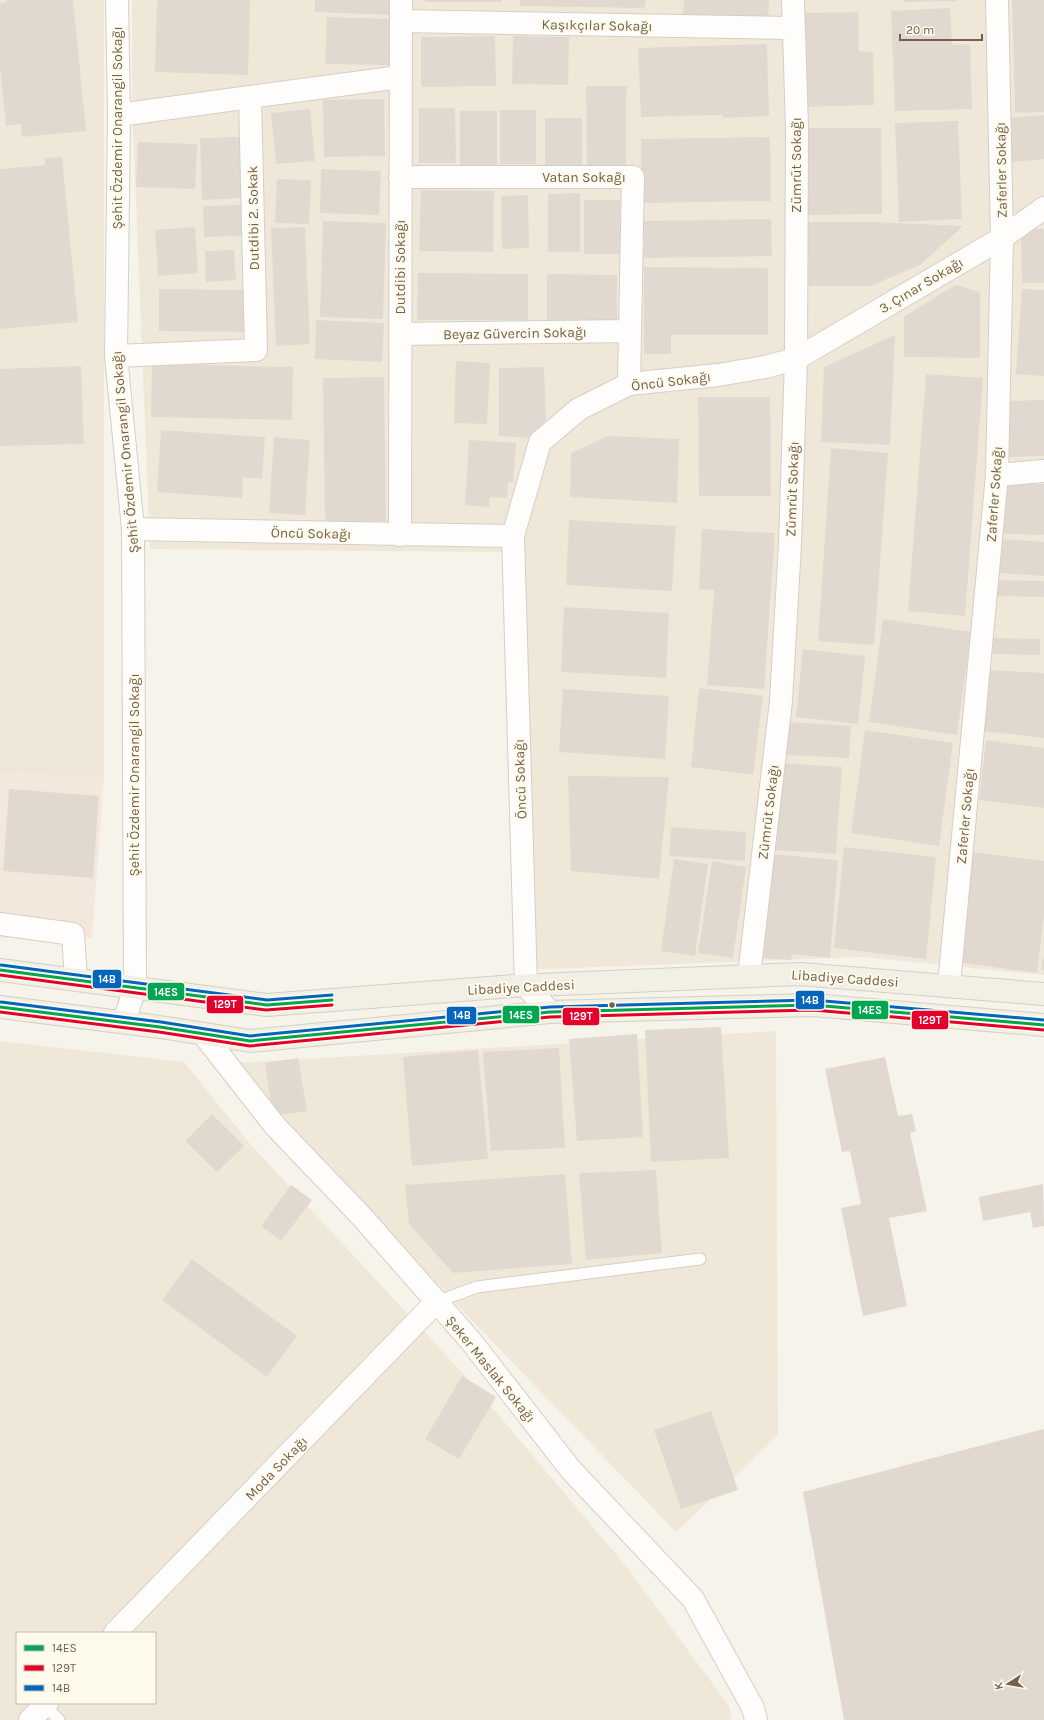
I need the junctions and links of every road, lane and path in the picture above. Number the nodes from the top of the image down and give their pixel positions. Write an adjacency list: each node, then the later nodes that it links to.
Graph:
1 (117, 0): 9 (street, Şehit Özdemir Onarangil Sokağı)
2 (401, 0): 5 (street, Dutdibi Sokağı)
3 (793, 0): 6 (street, Zümrüt Sokağı)
4 (997, 0): 12 (street, Zaferler Sokağı)
5 (401, 21): 6 (street, Kaşıkçılar Sokağı); 7 (street, Dutdibi Sokağı)
6 (793, 28): 16 (street, Zümrüt Sokağı)
7 (400, 77): 8 (street); 10 (street, Dutdibi Sokağı)
8 (250, 97): 9 (street); 15 (street, Dutdibi 2. Sokak)
9 (119, 116): 15 (street, Şehit Özdemir Onarangil Sokağı)
10 (400, 177): 13 (street, Vatan Sokağı); 14 (street, Dutdibi Sokağı)
11 (1044, 208): 12 (street, 3. Çınar Sokağı)
12 (1002, 238): 16 (street, 3. Çınar Sokağı); 19 (street, Zaferler Sokağı)
13 (630, 331): 14 (street, Beyaz Güvercin Sokağı); 17 (street, Vatan Sokağı)
14 (400, 334): 21 (street, Dutdibi Sokağı)
15 (116, 356): 20 (street, Şehit Özdemir Onarangil Sokağı)
16 (796, 359): 17 (street, Öncü Sokağı); 25 (street, Zümrüt Sokağı)
17 (629, 384): 22 (street, Öncü Sokağı)
18 (1044, 471): 19 (street)
19 (997, 474): 28 (street, Zaferler Sokağı)
20 (133, 530): 21 (street, Öncü Sokağı); 29 (street, Şehit Özdemir Onarangil Sokağı)
21 (400, 535): 22 (street, Öncü Sokağı)
22 (513, 536): 27 (street, Öncü Sokağı)
23 (0, 924): 26 (street)
24 (0, 970): 26 (main road, Libadiye Caddesi)
25 (749, 976): 27 (main road, Libadiye Caddesi); 28 (main road, Libadiye Caddesi)
26 (76, 980): 29 (main road, Libadiye Caddesi)
27 (526, 986): 29 (main road, Libadiye Caddesi); 32 (street)
28 (949, 986): 30 (main road, Libadiye Caddesi)
29 (135, 988): 33 (street, Şehit Özdemir Onarangil Sokağı)
30 (1044, 994)
31 (0, 1007): 33 (main road, Libadiye Caddesi)
32 (550, 1012): 34 (main road, Libadiye Caddesi); 35 (main road, Libadiye Caddesi)
33 (124, 1022): 35 (main road, Libadiye Caddesi)
34 (1044, 1025)
35 (203, 1034): 37 (street, Şeker Maslak Sokağı)
36 (700, 1259): 37 (lane)
37 (436, 1302): 38 (street, Moda Sokağı); 39 (street, Şeker Maslak Sokağı)
38 (116, 1632)
39 (756, 1720)

